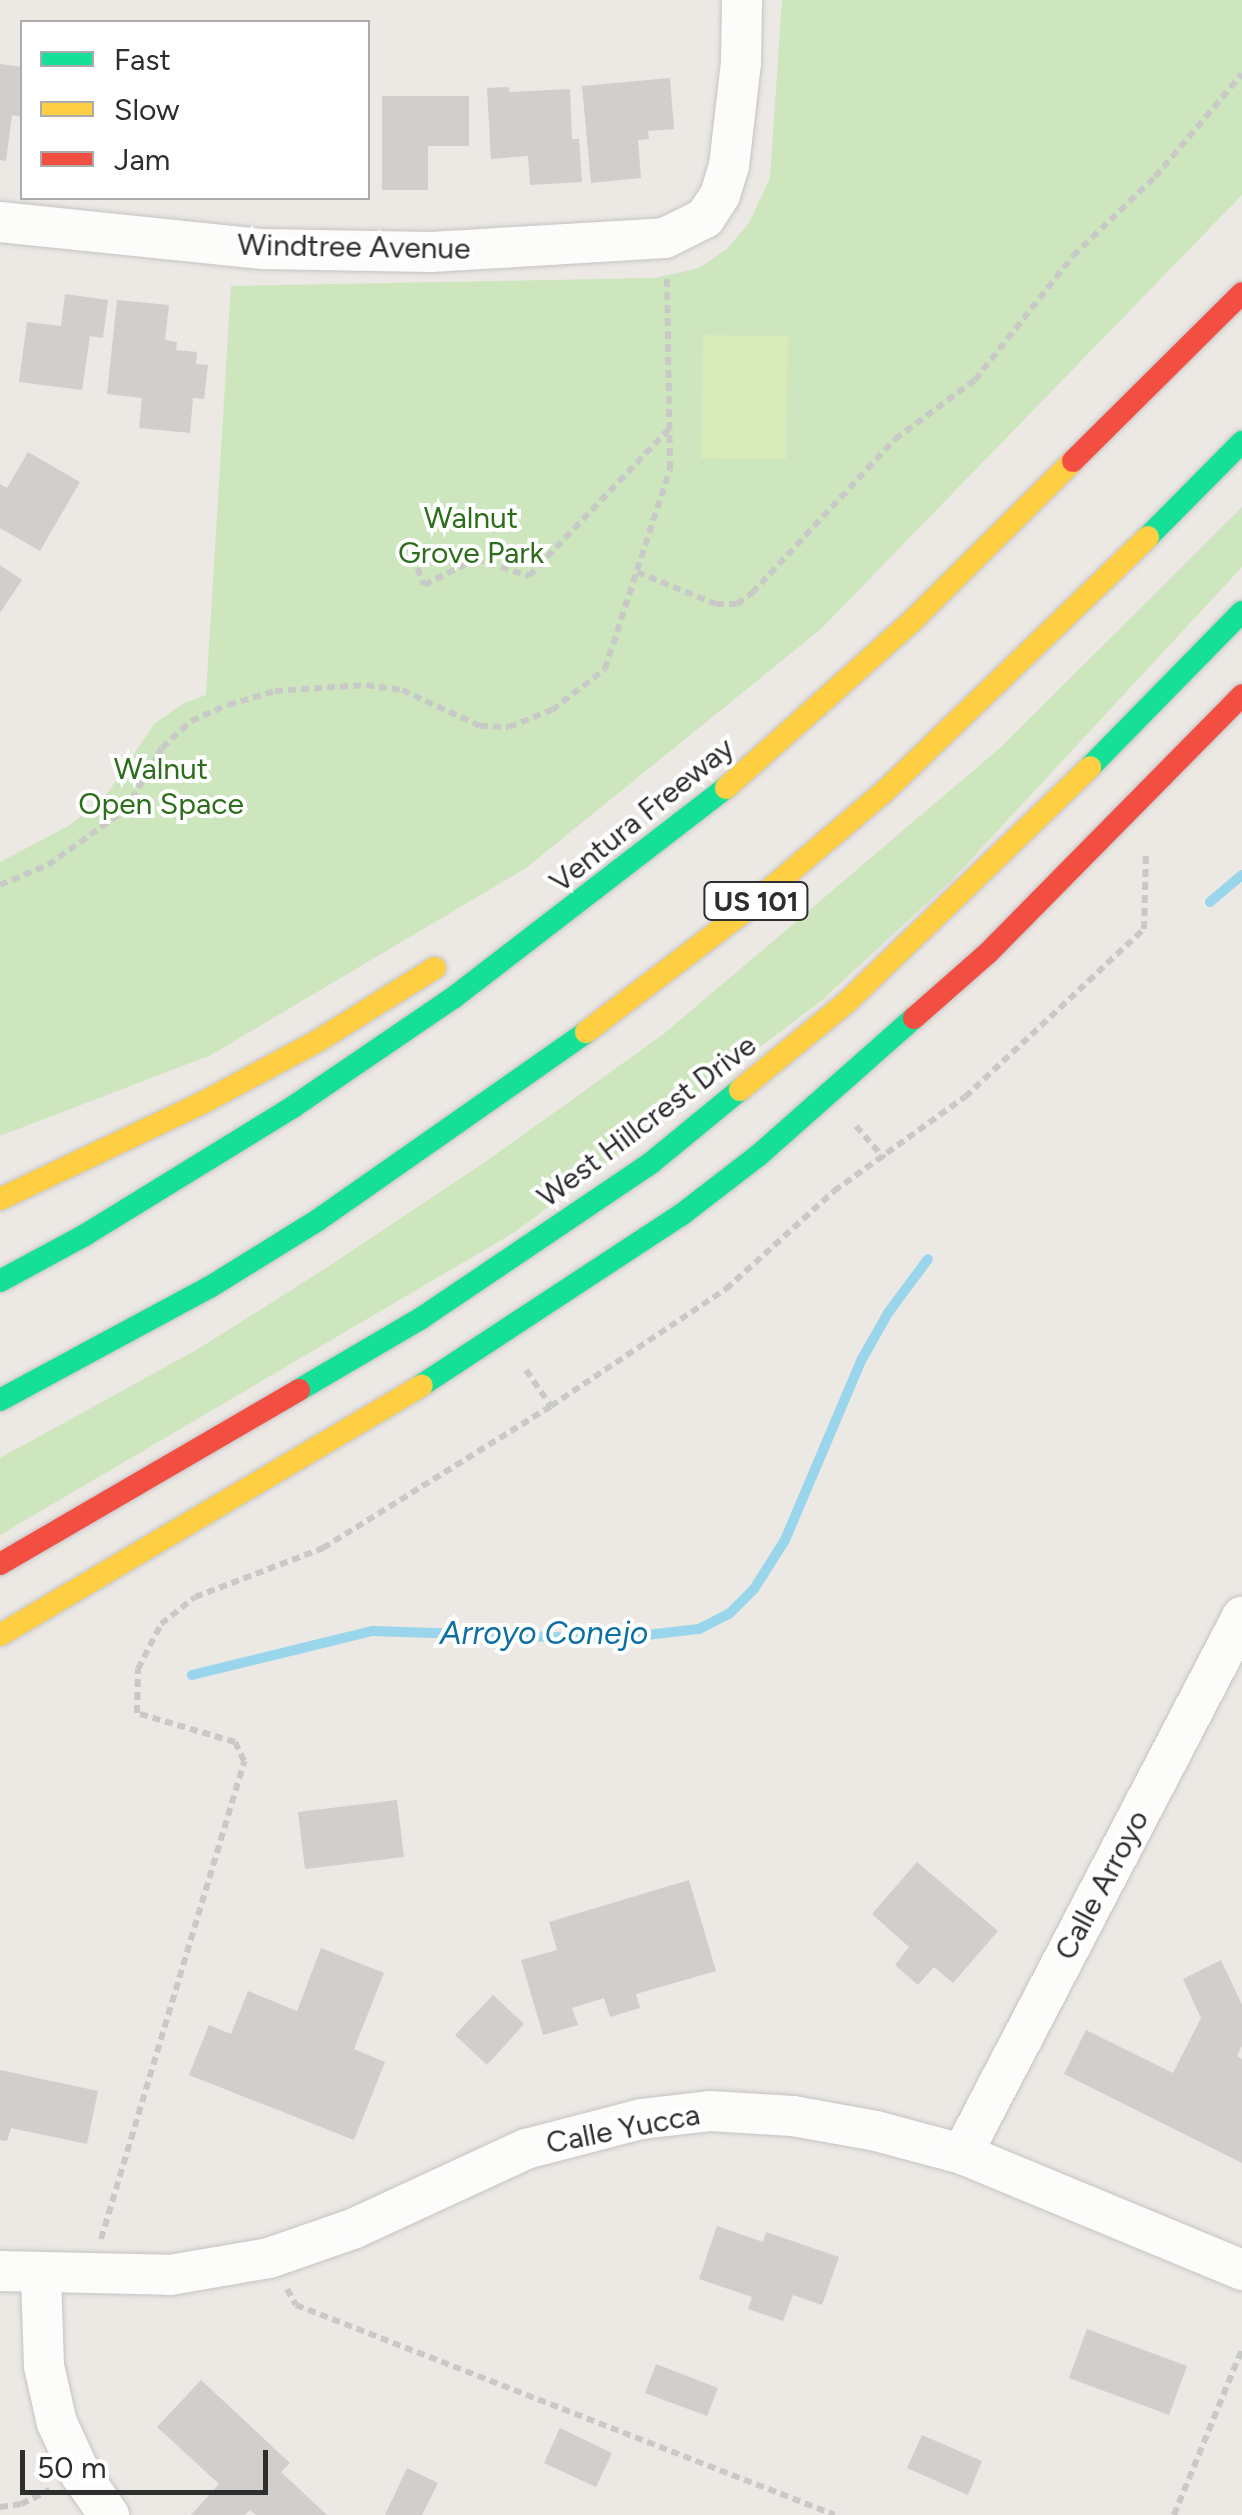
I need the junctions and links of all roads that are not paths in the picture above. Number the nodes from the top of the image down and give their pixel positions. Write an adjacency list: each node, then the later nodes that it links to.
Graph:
1 (742, 0): 2 (street, Windtree Avenue)
2 (0, 222)
3 (1242, 293): 6 (main road, Ventura Freeway)
4 (1242, 442): 12 (main road, US 101)
5 (1242, 612): 15 (main road, West Hillcrest Drive)
6 (913, 620): 7 (main road); 11 (main road, Ventura Freeway)
7 (830, 661)
8 (1242, 695): 17 (main road)
9 (460, 950): 10 (main road)
10 (0, 1199)
11 (0, 1281)
12 (210, 1288): 13 (main road, US 101); 14 (main road)
13 (0, 1400)
14 (16, 1418)
15 (0, 1564)
16 (1242, 1617): 18 (street, Calle Arroyo)
17 (0, 1634)
18 (962, 2154): 19 (street, Calle Yucca); 21 (street, Calle Yucca)
19 (1242, 2270)
20 (0, 2271): 21 (street, Calle Yucca)
21 (41, 2276): 22 (street)
22 (109, 2515)

